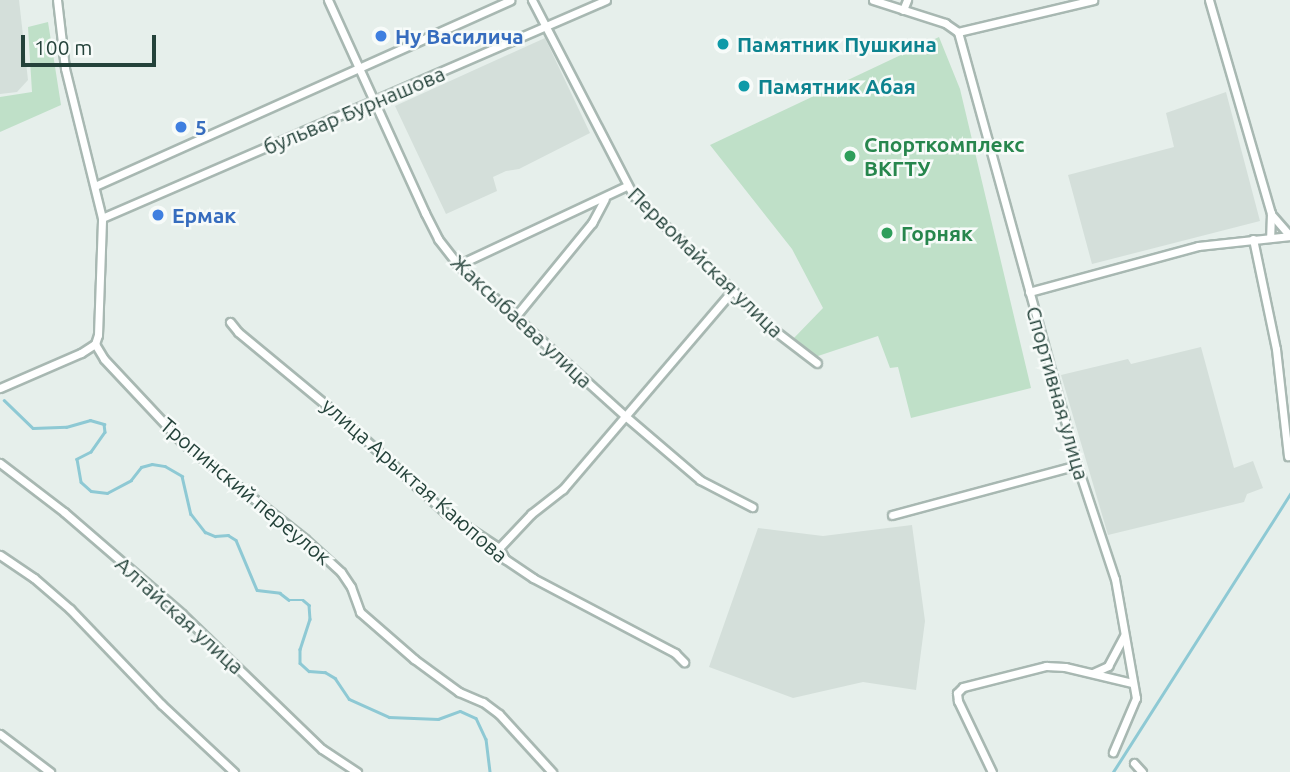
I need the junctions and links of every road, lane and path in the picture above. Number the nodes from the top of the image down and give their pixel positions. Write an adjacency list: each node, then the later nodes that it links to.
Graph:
1 (57, 0): 15 (street)
2 (328, 0): 13 (street, Жаксыбаева улица)
3 (510, 0): 13 (street, бульвар Бурнашова)
4 (532, 0): 11 (street, Первомайская улица)
5 (606, 0): 11 (street, бульвар Бурнашова)
6 (907, 0): 10 (street)
7 (1093, 0): 12 (street)
8 (1209, 0): 18 (street)
9 (879, 1): 10 (street)
10 (903, 10): 12 (street)
11 (545, 27): 14 (street, бульвар Бурнашова); 16 (street, Первомайская улица)
12 (958, 32): 25 (street, Спортивная улица)
13 (360, 69): 14 (street, Жаксыбаева улица); 15 (street, бульвар Бурнашова)
14 (375, 102): 19 (street, бульвар Бурнашова); 23 (street, Жаксыбаева улица)
15 (95, 186): 19 (street)
16 (627, 186): 17 (street); 24 (street, Первомайская улица)
17 (605, 198): 23 (street); 26 (street)
18 (1270, 213): 20 (street); 21 (street)
19 (102, 218): 28 (street)
20 (1290, 236): 21 (street)
21 (1270, 237): 22 (street)
22 (1253, 239): 25 (street); 32 (street)
23 (458, 265): 26 (street, Жаксыбаева улица)
24 (732, 291): 29 (street, Первомайская улица); 31 (street)
25 (1029, 292): 34 (street, Спортивная улица)
26 (515, 317): 31 (street, Жаксыбаева улица)
27 (230, 322): 37 (street, улица Арыктая Каюпова)
28 (95, 344): 30 (street); 49 (street, Тропинский переулок)
29 (817, 363)
30 (0, 388)
31 (624, 415): 35 (street, Жаксыбаева улица); 37 (street)
32 (1288, 456)
33 (0, 463): 48 (street, Алтайская улица)
34 (1077, 465): 36 (street); 39 (street, Спортивная улица)
35 (752, 507)
36 (892, 515)
37 (499, 548): 40 (street, улица Арыктая Каюпова)
38 (0, 555): 47 (street)
39 (1125, 633): 41 (street); 42 (street, Спортивная улица)
40 (684, 662)
41 (1092, 673): 42 (street); 50 (street)
42 (1132, 683): 44 (street, Спортивная улица)
43 (0, 734): 46 (street)
44 (1113, 752)
45 (1134, 763): 51 (street)
46 (50, 772)
47 (234, 772)
48 (357, 772)
49 (552, 772)
50 (992, 772)
51 (1142, 772)

